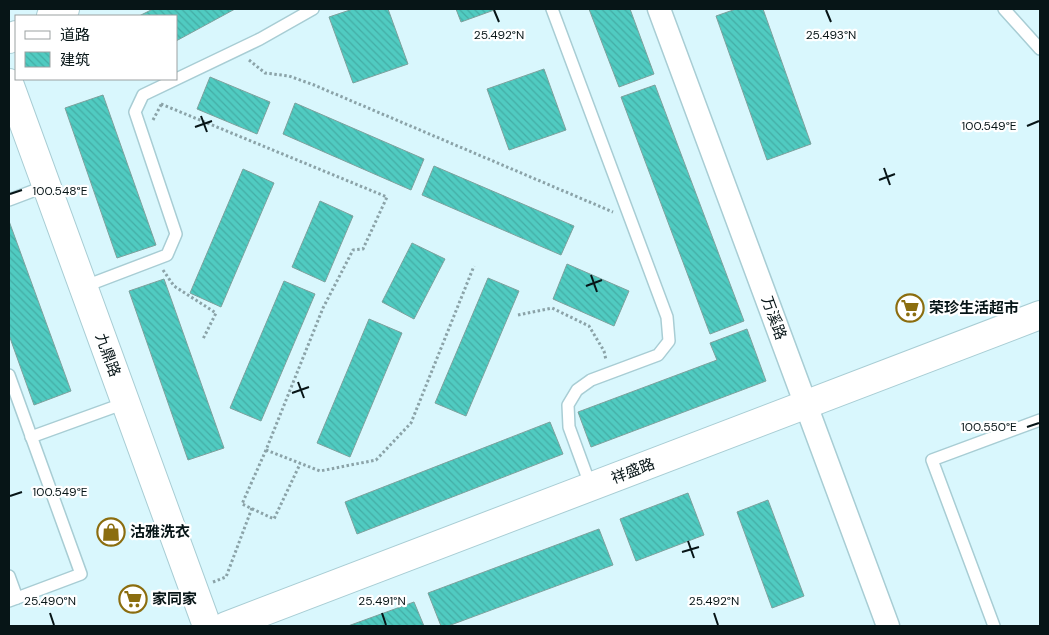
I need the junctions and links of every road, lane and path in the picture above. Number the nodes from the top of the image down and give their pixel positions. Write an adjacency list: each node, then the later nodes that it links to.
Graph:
1 (65, 9): 6 (main road)
2 (313, 9): 8 (lane)
3 (552, 9): 17 (lane)
4 (660, 9): 27 (street, 万溪路)
5 (1004, 9): 7 (lane)
6 (53, 15)
7 (1040, 49)
8 (236, 50): 9 (lane); 17 (path)
9 (178, 78)
10 (174, 80): 12 (lane)
11 (9, 83): 15 (main road, 九鼎路)
12 (166, 84): 13 (path); 14 (lane)
13 (161, 104): 14 (path); 30 (path)
14 (142, 134): 18 (lane)
15 (46, 186): 16 (lane); 20 (main road, 九鼎路)
16 (9, 200)
17 (629, 220): 24 (lane)
18 (156, 259): 20 (lane); 23 (path)
19 (474, 266): 31 (path)
20 (83, 287): 26 (main road, 九鼎路)
21 (518, 315): 24 (path)
22 (1040, 315): 27 (main road, 祥盛路)
23 (203, 340)
24 (610, 374): 32 (lane)
25 (9, 375): 29 (lane)
26 (125, 403): 29 (lane); 35 (main road, 九鼎路)
27 (806, 405): 32 (main road, 祥盛路); 39 (street, 万溪路)
28 (1040, 420): 40 (lane)
29 (31, 437): 36 (lane)
30 (266, 450): 31 (path); 33 (path)
31 (300, 464): 33 (path)
32 (591, 487): 38 (main road, 祥盛路)
33 (252, 508): 35 (path)
34 (9, 576): 36 (lane)
35 (194, 590): 37 (main road, 九鼎路)
36 (13, 599)
37 (207, 626)
38 (226, 626)
39 (888, 626)
40 (994, 626)

